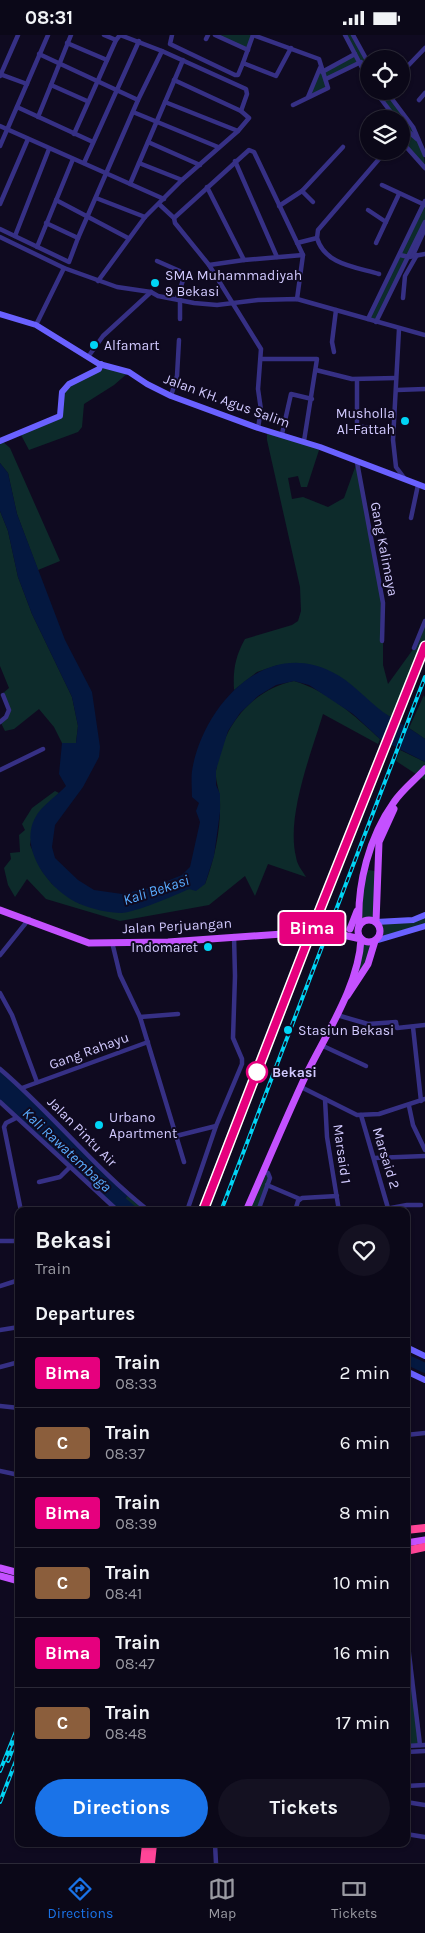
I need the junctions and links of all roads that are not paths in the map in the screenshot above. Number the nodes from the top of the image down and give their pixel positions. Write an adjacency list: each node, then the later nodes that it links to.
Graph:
1 (18, 35): 28 (street)
2 (48, 35): 18 (street)
3 (71, 35): 12 (street)
4 (104, 35): 10 (street)
5 (172, 35): 23 (street)
6 (215, 35): 15 (street)
7 (253, 35): 13 (street); 15 (street)
8 (345, 35): 19 (street)
9 (353, 35): 16 (street)
10 (116, 40): 11 (street); 20 (street)
11 (139, 41): 17 (street); 34 (street)
12 (67, 43): 20 (street); 25 (street)
13 (291, 48): 23 (street); 27 (street)
14 (425, 48): 26 (street)
15 (248, 50): 23 (street)
16 (361, 50)
17 (162, 51): 21 (street); 37 (street)
18 (39, 54): 25 (street); 32 (street)
19 (355, 54): 22 (street); 27 (street)
20 (107, 60): 30 (street)
21 (183, 60): 31 (street); 46 (street)
22 (360, 62)
23 (243, 63)
24 (360, 63): 29 (street)
25 (59, 64): 30 (street); 33 (street)
26 (410, 64)
27 (321, 70): 29 (street); 36 (street)
28 (0, 75): 32 (street)
29 (326, 79): 36 (street)
30 (97, 80): 34 (street); 41 (street)
31 (174, 80): 42 (street); 46 (street)
32 (27, 84): 44 (street)
33 (50, 85): 41 (street); 48 (street)
34 (118, 90): 37 (street); 56 (street)
35 (425, 93): 40 (street)
36 (308, 97): 43 (street)
37 (138, 100): 47 (street)
38 (381, 100): 45 (street)
39 (393, 100): 58 (street)
40 (419, 100)
41 (88, 101): 54 (street)
42 (165, 101): 49 (street); 52 (street)
43 (293, 105)
44 (17, 107): 48 (street); 51 (street)
45 (389, 110)
46 (241, 111): 52 (street)
47 (133, 112): 49 (street); 73 (street)
48 (38, 117): 54 (street)
49 (157, 121): 57 (street); 60 (street)
50 (0, 126): 51 (street)
51 (7, 130): 55 (street); 59 (street)
52 (238, 131): 60 (street)
53 (410, 133): 58 (street)
54 (74, 134): 56 (street)
55 (28, 139): 63 (street); 83 (street)
56 (94, 142): 69 (street)
57 (148, 142): 70 (street); 71 (street)
58 (420, 142): 62 (street)
59 (0, 145)
60 (218, 147): 71 (street)
61 (343, 147): 78 (street)
62 (424, 148): 65 (street)
63 (49, 149): 66 (street); 97 (street)
64 (410, 151): 72 (street)
65 (425, 155)
66 (74, 159): 69 (street); 82 (street)
67 (378, 160): 101 (street)
68 (235, 161): 77 (street); 87 (street); 109 (street)
69 (84, 163): 73 (street)
70 (139, 163): 74 (street); 75 (street)
71 (200, 165): 74 (street)
72 (425, 168)
73 (105, 173): 75 (street); 80 (street)
74 (182, 180): 81 (street)
75 (130, 184): 81 (street)
76 (382, 185): 79 (street)
77 (207, 187): 91 (street); 110 (street)
78 (302, 191): 84 (street); 87 (street)
79 (399, 193): 86 (street); 92 (street)
80 (96, 197): 89 (street); 90 (street)
81 (164, 199): 85 (street)
82 (56, 200): 89 (street); 94 (street)
83 (0, 203)
84 (313, 203)
85 (159, 204): 90 (street); 91 (street)
86 (425, 204): 107 (street)
87 (279, 206): 102 (street)
88 (368, 210): 92 (street)
89 (89, 217): 99 (street); 100 (street)
90 (146, 217): 100 (street)
91 (174, 219): 112 (street)
92 (386, 222): 103 (street)
93 (425, 222): 108 (street)
94 (46, 223): 99 (street); 104 (street)
95 (0, 229): 97 (street)
96 (425, 229): 108 (street)
97 (15, 236): 104 (street)
98 (0, 237): 113 (street)
99 (78, 238): 104 (street)
100 (128, 238): 115 (street)
101 (317, 238): 102 (street); 114 (street)
102 (297, 243): 106 (street)
103 (376, 243)
104 (37, 247)
105 (425, 254): 108 (street)
106 (303, 255): 109 (street); 118 (street)
107 (400, 255): 108 (street); 124 (street)
108 (413, 256): 117 (street); 125 (street)
109 (277, 257): 110 (street)
110 (244, 260): 112 (street)
111 (157, 261): 119 (street)
112 (209, 265): 120 (street)
113 (64, 269): 115 (street); 126 (street)
114 (379, 274)
115 (98, 281): 116 (street)
116 (151, 292): 119 (street); 131 (street)
117 (403, 298)
118 (297, 299): 120 (street); 121 (street)
119 (179, 300): 120 (street); 123 (street)
120 (232, 303): 132 (street)
121 (336, 310): 124 (street); 130 (street)
122 (0, 314): 126 (street, Jalan KH. Agus Salim)
123 (180, 319)
124 (368, 319): 125 (street)
125 (376, 323): 127 (street)
126 (36, 325): 131 (street, Jalan KH. Agus Salim)
127 (399, 329): 128 (street); 135 (street)
128 (425, 335)
129 (179, 340): 139 (street)
130 (334, 352)
131 (88, 357): 133 (street, Jalan KH. Agus Salim)
132 (262, 359): 134 (street); 141 (street)
133 (101, 364): 139 (street, Jalan KH. Agus Salim); 144 (street)
134 (316, 370): 136 (street); 140 (street)
135 (396, 378): 136 (street); 138 (street)
136 (357, 379): 142 (street)
137 (425, 389): 138 (street)
138 (397, 390): 142 (street)
139 (171, 396): 141 (street, Jalan KH. Agus Salim)
140 (312, 399): 143 (street); 145 (street)
141 (258, 428): 143 (street, Jalan KH. Agus Salim)
142 (393, 432): 147 (street)
143 (282, 434): 145 (street, Jalan KH. Agus Salim)
144 (0, 441)
145 (304, 441): 146 (street, Jalan KH. Agus Salim)
146 (357, 463): 148 (street, Jalan KH. Agus Salim); 154 (street, Gang Kalimaya)
147 (396, 467): 148 (street); 149 (street)
148 (392, 475): 149 (street, Jalan KH. Agus Salim)
149 (406, 481): 150 (street, Jalan KH. Agus Salim)
150 (418, 485): 151 (street, Jalan KH. Agus Salim); 152 (street)
151 (425, 487)
152 (411, 518)
153 (425, 621): 155 (street)
154 (382, 641)
155 (414, 648)
156 (3, 695): 157 (street)
157 (0, 722)
158 (44, 749): 160 (street)
159 (425, 769): 161 (main road)
160 (0, 770)
161 (411, 784): 162 (main road); 163 (main road)
162 (364, 871): 163 (main road); 164 (main road)
163 (378, 873): 169 (main road)
164 (358, 908): 170 (main road); 172 (main road)
165 (0, 910): 167 (main road, Jalan Perjuangan)
166 (425, 915): 168 (street)
167 (29, 919): 177 (main road, Jalan Perjuangan); 179 (street)
168 (406, 921): 169 (street); 173 (street)
169 (376, 922): 170 (main road); 178 (main road)
170 (359, 926): 172 (main road); 176 (main road)
171 (425, 926): 173 (street)
172 (350, 929): 174 (main road)
173 (407, 931): 178 (street)
174 (337, 932): 175 (main road, Jalan Perjuangan); 176 (main road, Jalan Perjuangan)
175 (234, 936): 177 (main road, Jalan Perjuangan); 200 (street)
176 (361, 939): 178 (main road); 181 (main road)
177 (112, 941): 184 (street, Gang Rahayu)
178 (375, 941): 181 (main road)
179 (0, 955)
180 (0, 993): 191 (street)
181 (343, 1000): 183 (main road)
182 (178, 1014): 184 (street)
183 (336, 1015): 186 (street); 188 (main road)
184 (140, 1017): 187 (street, Gang Rahayu)
185 (425, 1025): 186 (street)
186 (413, 1027): 195 (street)
187 (148, 1042): 191 (street, Gang Rahayu); 201 (street)
188 (320, 1045): 189 (street); 192 (main road)
189 (366, 1066)
190 (0, 1069): 193 (street, Jalan Pintu Air)
191 (37, 1082): 193 (street, Gang Rahayu)
192 (301, 1087): 194 (street); 207 (main road)
193 (22, 1088): 215 (street, Jalan Pintu Air)
194 (325, 1099): 198 (street); 210 (street, Marsaid 1)
195 (423, 1100): 197 (street)
196 (0, 1102): 199 (street)
197 (409, 1106): 198 (street); 202 (street)
198 (361, 1115): 204 (street, Marsaid 2)
199 (16, 1118): 206 (street); 213 (street)
200 (216, 1126): 201 (street); 216 (street)
201 (176, 1136): 205 (street)
202 (425, 1150)
203 (425, 1156): 204 (street)
204 (374, 1158): 221 (street, Marsaid 2)
205 (184, 1162)
206 (70, 1167): 208 (street); 214 (street)
207 (263, 1172): 209 (street); 217 (main road)
208 (39, 1183)
209 (267, 1185): 211 (street); 218 (street)
210 (337, 1196): 211 (street); 220 (street, Marsaid 1)
211 (300, 1199): 219 (street)
212 (421, 1205): 222 (street)
213 (20, 1207)
214 (112, 1207)
215 (144, 1207)
216 (188, 1207)
217 (248, 1207)
218 (259, 1207)
219 (297, 1207)
220 (338, 1207)
221 (388, 1207)
222 (399, 1207)
223 (0, 1241): 224 (street)
224 (15, 1241)
225 (15, 1281): 226 (street)
226 (0, 1286)
227 (15, 1328): 228 (street)
228 (0, 1330)
229 (410, 1349): 230 (street)
230 (425, 1356)
231 (15, 1364): 232 (street)
232 (0, 1367)
233 (410, 1373): 234 (street)
234 (425, 1380)
235 (0, 1406): 236 (street)
236 (15, 1408)
237 (425, 1433): 238 (street)
238 (410, 1435)
239 (0, 1471): 240 (street)
240 (15, 1474)
241 (425, 1528): 242 (highway)
242 (410, 1530)
243 (425, 1540): 244 (main road)
244 (410, 1542)
245 (425, 1547): 246 (highway)
246 (410, 1550)
247 (0, 1568): 248 (main road)
248 (15, 1572)
249 (0, 1576): 250 (main road)
250 (15, 1580)
251 (410, 1656): 252 (street)
252 (423, 1745): 253 (street)
253 (410, 1746)
254 (425, 1751): 255 (street)
255 (410, 1752)
256 (425, 1785): 257 (street)
257 (410, 1786)
258 (410, 1803): 259 (street)
259 (425, 1805)
260 (410, 1834): 261 (street)
261 (425, 1837)
262 (146, 1847): 265 (highway)
263 (153, 1847): 266 (highway)
264 (215, 1847): 267 (street)
265 (144, 1863)
266 (151, 1863)
267 (216, 1863)

